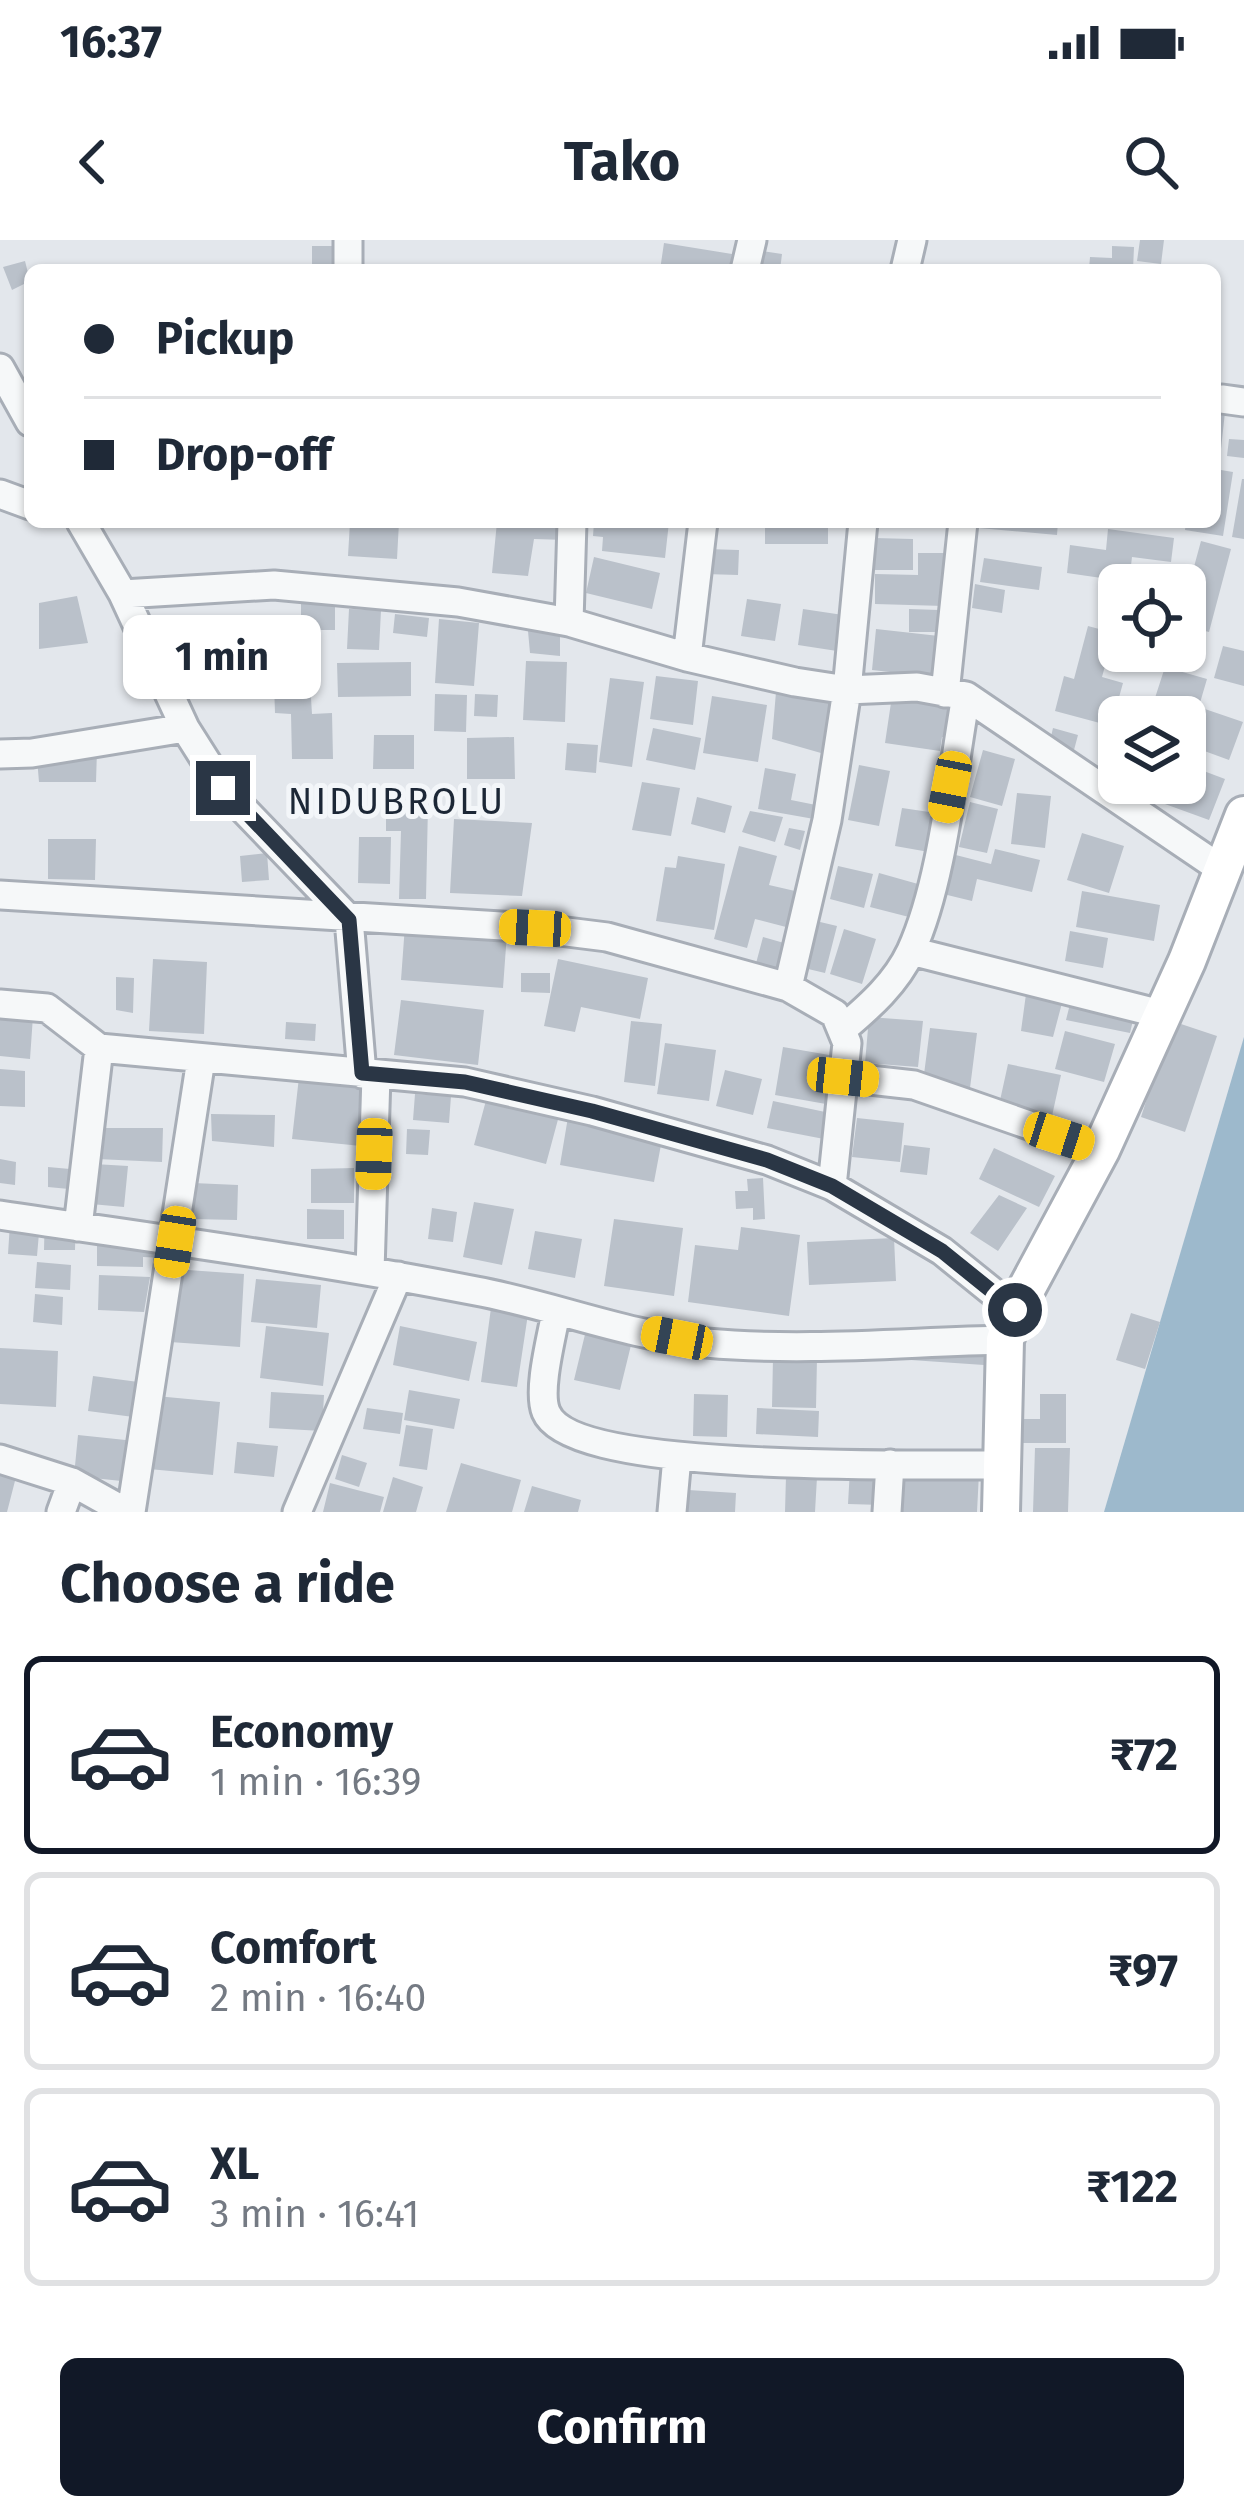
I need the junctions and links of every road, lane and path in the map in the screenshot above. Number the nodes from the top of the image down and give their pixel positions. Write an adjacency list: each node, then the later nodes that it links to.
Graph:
1 (0, 368): 2 (street)
2 (24, 411)
3 (83, 528): 8 (street)
4 (572, 528): 9 (street)
5 (702, 528): 10 (street)
6 (862, 528): 11 (street)
7 (963, 528): 12 (street)
8 (123, 594): 9 (street); 13 (street)
9 (569, 622): 10 (street)
10 (687, 657): 11 (street)
11 (847, 690): 12 (street); 20 (street)
12 (956, 695): 16 (street); 19 (street)
13 (185, 728): 14 (street); 18 (street)
14 (0, 754)
15 (1244, 815): 16 (main road)
16 (1224, 871): 22 (main road)
17 (0, 895): 18 (street)
18 (349, 920): 20 (street); 26 (street)
19 (911, 950): 22 (street); 23 (street)
20 (788, 987): 23 (street)
21 (0, 1004): 24 (street)
22 (1161, 1014): 28 (main road)
23 (844, 1028): 27 (street)
24 (99, 1048): 25 (street); 31 (street)
25 (201, 1060): 26 (street); 32 (street)
26 (369, 1074): 29 (street); 33 (street)
27 (843, 1077): 28 (street); 29 (street)
28 (1101, 1150): 36 (main road)
29 (832, 1186): 36 (street)
30 (0, 1215): 31 (street)
31 (78, 1227): 32 (street)
32 (175, 1242): 33 (street); 43 (street)
33 (370, 1271): 34 (street)
34 (398, 1276): 35 (street); 44 (street)
35 (556, 1312): 36 (street); 37 (street)
36 (1010, 1325): 40 (main road)
37 (677, 1457): 39 (street); 45 (street)
38 (0, 1459): 41 (street)
39 (890, 1464): 40 (street); 46 (street)
40 (1000, 1466): 47 (main road)
41 (71, 1482): 42 (street); 43 (street)
42 (61, 1512)
43 (129, 1512)
44 (297, 1512)
45 (672, 1512)
46 (887, 1512)
47 (1001, 1512)

